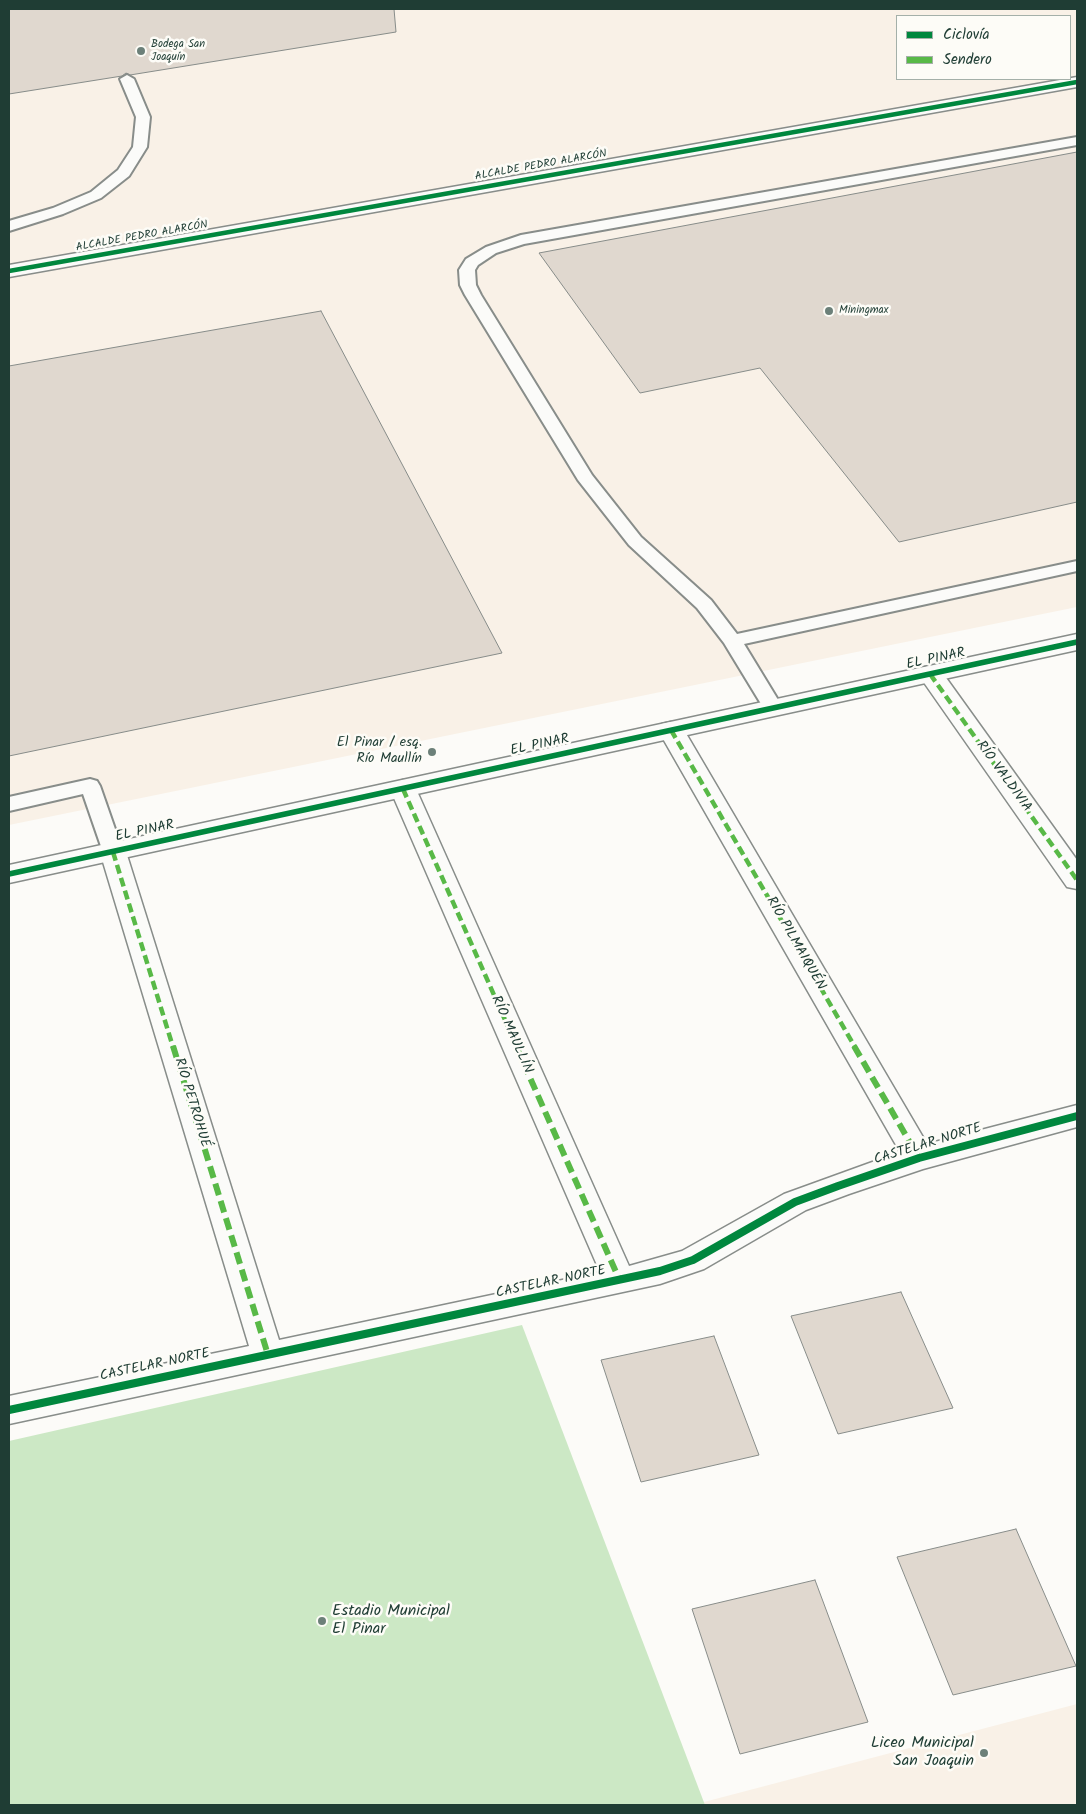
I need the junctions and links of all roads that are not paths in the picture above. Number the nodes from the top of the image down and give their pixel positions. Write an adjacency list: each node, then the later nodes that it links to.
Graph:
1 (127, 79): 4 (lane)
2 (1077, 82): 5 (street, ALCALDE PEDRO ALARCÓN)
3 (1077, 141): 7 (lane)
4 (9, 226)
5 (9, 271)
6 (1077, 566): 7 (lane)
7 (732, 641): 10 (lane)
8 (1077, 642): 9 (street, EL PINAR)
9 (930, 674): 10 (street, EL PINAR); 16 (street, RÍO VALDIVIA)
10 (773, 708): 11 (street, EL PINAR)
11 (671, 730): 12 (street, EL PINAR); 18 (street, RÍO PILMAIQUÉN)
12 (403, 788): 14 (street, EL PINAR); 19 (street, RÍO MAULLÍN)
13 (9, 804): 14 (lane)
14 (113, 852): 15 (street, EL PINAR); 20 (street, RÍO PETROHUÉ)
15 (9, 874)
16 (1077, 880)
17 (1077, 1116): 18 (street, CASTELAR NORTE)
18 (919, 1158): 19 (street, CASTELAR NORTE)
19 (620, 1281): 20 (street, CASTELAR NORTE)
20 (268, 1355): 21 (street, CASTELAR NORTE)
21 (9, 1410)

